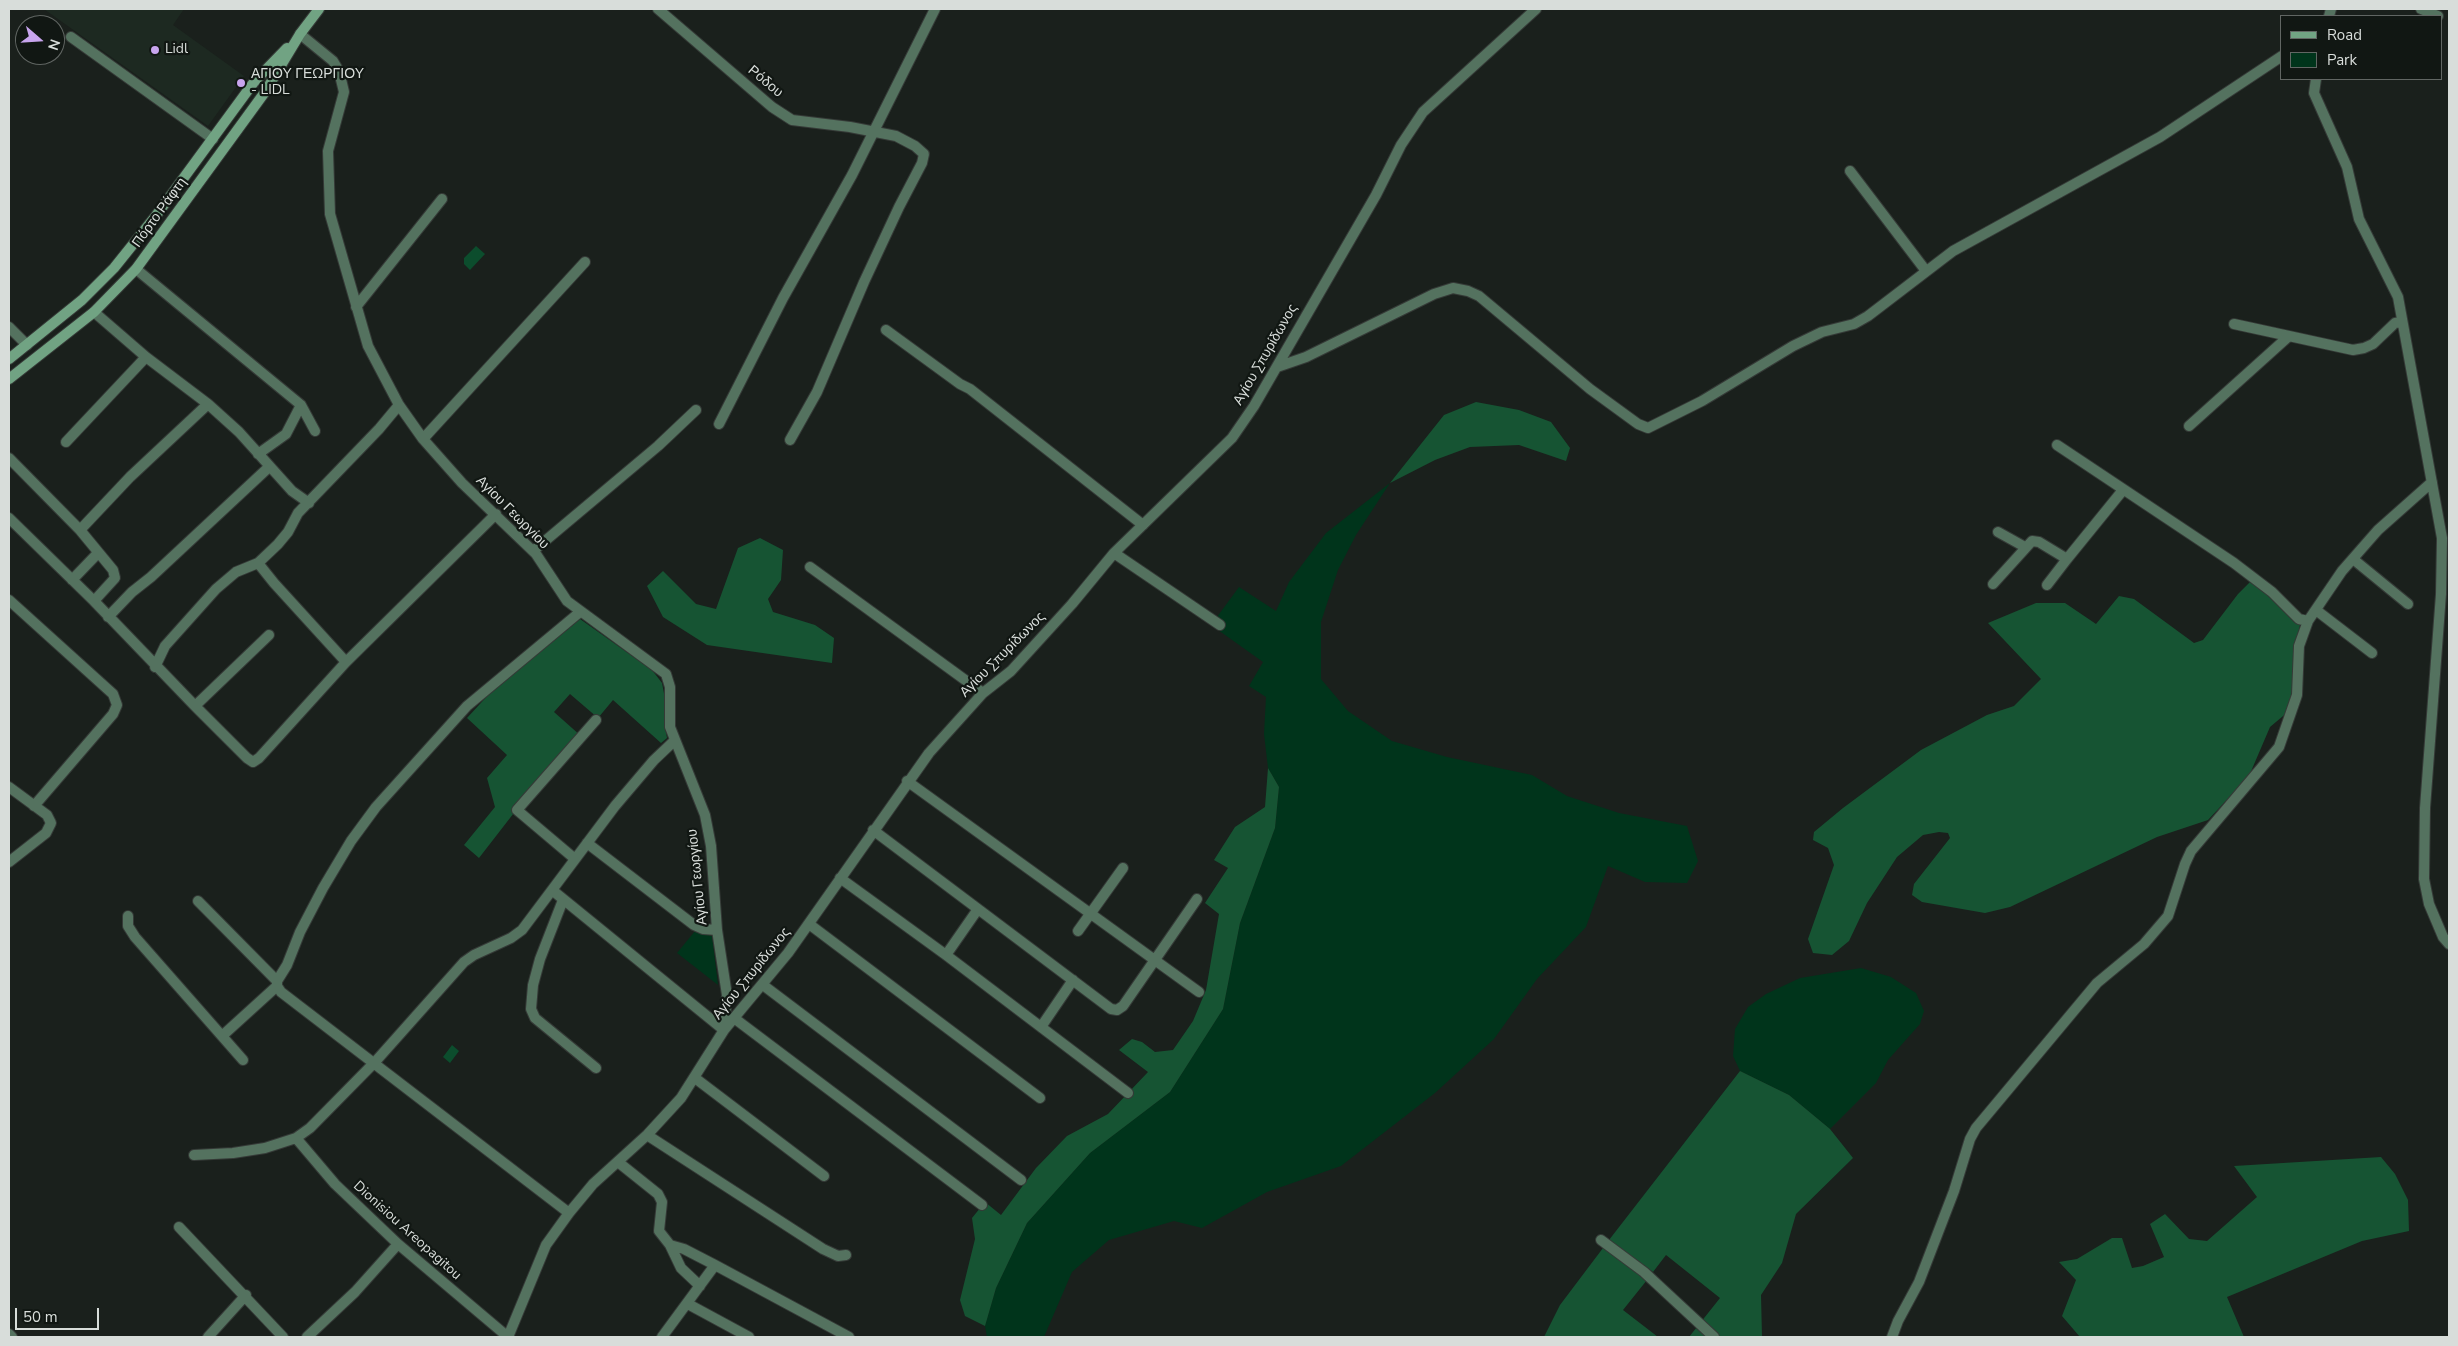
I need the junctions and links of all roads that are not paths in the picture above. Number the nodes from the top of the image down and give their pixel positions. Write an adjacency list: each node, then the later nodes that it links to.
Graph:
1 (319, 9): 7 (main road, Πόρτο Ράφτη)
2 (658, 9): 11 (street, Ρόδου)
3 (935, 9): 11 (street)
4 (1536, 9): 28 (street, Αγίου Σπυρίδωνος)
5 (2421, 9): 6 (street)
6 (2435, 15)
7 (300, 34): 12 (main road, Πόρτο Ράφτη); 16 (main road, Πόρτο Ράφτη); 18 (street, Αγίου Γεωργίου)
8 (71, 37): 12 (street)
9 (2280, 57): 17 (street)
10 (2316, 80): 20 (street)
11 (875, 131): 34 (street); 38 (street, Ρόδου)
12 (213, 139): 25 (main road, Πόρτο Ράφτη)
13 (1850, 171): 17 (street)
14 (442, 199): 18 (street)
15 (585, 262): 37 (street)
16 (136, 269): 19 (main road, Πόρτο Ράφτη); 31 (street)
17 (1926, 271): 28 (street)
18 (356, 307): 32 (street, Αγίου Γεωργίου)
19 (94, 312): 26 (street); 29 (main road, Πόρτο Ράφτη)
20 (2402, 322): 24 (street); 44 (street)
21 (2234, 324): 24 (street)
22 (9, 326): 25 (street)
23 (886, 330): 49 (street)
24 (2289, 336): 35 (street)
25 (27, 345): 27 (main road, Πόρτο Ράφτη)
26 (146, 357): 30 (street); 39 (street)
27 (9, 359)
28 (1277, 366): 49 (street, Αγίου Σπυρίδωνος)
29 (9, 379)
30 (208, 404): 41 (street); 50 (street)
31 (302, 405): 36 (street); 41 (street)
32 (399, 405): 37 (street, Αγίου Γεωργίου); 46 (street)
33 (696, 410): 53 (street)
34 (719, 424)
35 (2189, 426)
36 (315, 431)
37 (424, 440): 47 (street, Αγίου Γεωργίου)
38 (790, 440)
39 (66, 442)
40 (2057, 446): 45 (street)
41 (258, 454): 43 (street)
42 (9, 458): 50 (street)
43 (269, 467): 46 (street); 69 (street)
44 (2432, 482): 57 (street); 58 (street)
45 (2123, 490): 56 (street); 70 (street)
46 (309, 503): 59 (street)
47 (496, 514): 53 (street, Αγίου Γεωργίου); 74 (street)
48 (9, 518): 61 (street)
49 (1143, 524): 55 (street, Αγίου Σπυρίδωνος)
50 (80, 530): 54 (street)
51 (1998, 532): 52 (street)
52 (2025, 547): 56 (street); 62 (street)
53 (533, 551): 68 (street, Αγίου Γεωργίου)
54 (98, 553): 61 (street); 65 (street)
55 (1114, 553): 71 (street); 76 (street, Αγίου Σπυρίδωνος)
56 (2067, 559): 63 (street)
57 (2353, 559): 66 (street); 67 (street)
58 (2445, 560): 99 (street)
59 (258, 563): 74 (street); 75 (street)
60 (810, 567): 76 (street)
61 (72, 580): 65 (street)
62 (1994, 584)
63 (2047, 585)
64 (9, 600): 82 (street)
65 (94, 601): 69 (street)
66 (2408, 604)
67 (2316, 610): 70 (street); 73 (street)
68 (580, 612): 79 (street, Αγίου Γεωργίου); 103 (street)
69 (108, 617): 75 (street)
70 (2308, 621): 145 (street)
71 (1220, 625)
72 (269, 635): 77 (street)
73 (2372, 653)
74 (346, 662): 77 (street)
75 (155, 667): 77 (street)
76 (983, 693): 80 (street, Αγίου Σπυρίδωνος)
77 (195, 706)
78 (596, 720): 85 (street)
79 (674, 741): 84 (street); 97 (street, Αγίου Γεωργίου)
80 (906, 781): 83 (street, Αγίου Σπυρίδωνος); 94 (street)
81 (9, 787): 82 (street)
82 (34, 806): 86 (street)
83 (873, 830): 88 (street, Αγίου Σπυρίδωνος); 93 (street)
84 (587, 843): 85 (street); 97 (street)
85 (575, 859): 89 (street)
86 (9, 862)
87 (1122, 868): 94 (street)
88 (840, 878): 96 (street, Αγίου Σπυρίδωνος); 100 (street)
89 (552, 890): 91 (street); 113 (street)
90 (1197, 899): 101 (street)
91 (563, 900): 110 (street); 114 (street)
92 (198, 901): 103 (street)
93 (978, 909): 100 (street); 102 (street)
94 (1090, 915): 98 (street); 101 (street)
95 (128, 916): 111 (street)
96 (809, 924): 104 (street, Αγίου Σπυρίδωνος); 117 (street)
97 (717, 930): 106 (street, Αγίου Γεωργίου)
98 (1078, 931)
99 (2449, 944)
100 (946, 955): 109 (street)
101 (1154, 961): 102 (street); 105 (street)
102 (1073, 980): 109 (street)
103 (277, 984): 111 (street); 113 (street)
104 (763, 985): 107 (street, Αγίου Σπυρίδωνος); 123 (street)
105 (1200, 992)
106 (727, 995): 107 (street); 110 (street, Αγίου Γεωργίου)
107 (743, 1008): 108 (street, Αγίου Σπυρίδωνος)
108 (734, 1018): 110 (street, Αγίου Σπυρίδωνος); 124 (street)
109 (1041, 1027): 116 (street)
110 (724, 1030): 115 (street, Αγίου Σπυρίδωνος)
111 (222, 1036): 112 (street)
112 (243, 1060)
113 (375, 1062): 119 (street); 125 (street)
114 (596, 1068)
115 (695, 1078): 118 (street, Αγίου Σπυρίδωνος); 122 (street)
116 (1128, 1093)
117 (1040, 1098)
118 (647, 1135): 121 (street, Αγίου Σπυρίδωνος); 130 (street)
119 (296, 1138): 120 (street); 128 (street, Dionisiou Areopagitou)
120 (194, 1155)
121 (618, 1162): 125 (street, Αγίου Σπυρίδωνος); 129 (street)
122 (824, 1176)
123 (1021, 1180)
124 (982, 1205)
125 (569, 1213): 140 (street, Αγίου Σπυρίδωνος)
126 (179, 1226): 133 (street)
127 (1601, 1240): 144 (street)
128 (398, 1244): 139 (street); 140 (street, Dionisiou Areopagitou)
129 (670, 1245): 131 (street); 132 (street)
130 (846, 1255)
131 (716, 1265): 132 (street); 143 (street)
132 (700, 1286): 134 (street)
133 (246, 1295): 137 (street); 138 (street)
134 (688, 1304): 141 (street); 142 (street)
135 (9, 1334): 136 (street)
136 (12, 1337)
137 (208, 1337)
138 (283, 1337)
139 (308, 1337)
140 (508, 1337)
141 (662, 1337)
142 (748, 1337)
143 (849, 1337)
144 (1714, 1337)
145 (1892, 1337)

